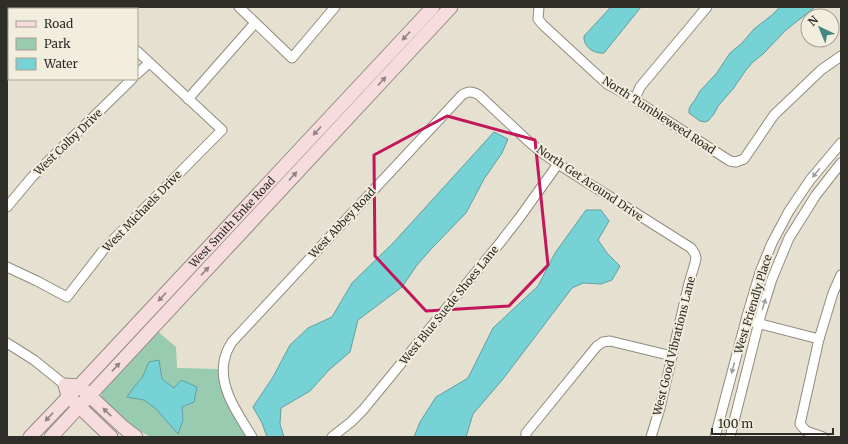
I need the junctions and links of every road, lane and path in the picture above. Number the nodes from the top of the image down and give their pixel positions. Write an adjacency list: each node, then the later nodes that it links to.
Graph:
1 (239, 7): 7 (street)
2 (336, 7): 7 (street)
3 (433, 7): 28 (street, West Smith Enke Road, one-way to 28)
4 (451, 7): 30 (street, West Smith Enke Road, one-way to 4)
5 (707, 7): 15 (street)
6 (539, 10): 15 (street, North Tumbleweed Road)
7 (255, 23): 14 (street)
8 (138, 52): 10 (street)
9 (841, 56): 15 (street, North Tumbleweed Road)
10 (149, 63): 11 (street); 14 (street)
11 (138, 73)
12 (131, 80): 19 (street, West Colby Drive)
13 (470, 92): 18 (street, North Get Around Drive); 36 (street, West Abbey Road)
14 (188, 99): 21 (street, West Michaels Drive)
15 (635, 99)
16 (841, 144): 23 (street, West Friendly Place, one-way to 23)
17 (841, 163): 24 (street, West Friendly Place, one-way to 17)
18 (558, 164): 20 (street, North Get Around Drive); 37 (street, West Blue Suede Shoes Lane)
19 (7, 207)
20 (695, 254): 27 (street, West Good Vibrations Lane)
21 (7, 267)
22 (841, 275): 25 (street)
23 (746, 320): 24 (street); 40 (street, West Friendly Place, one-way to 40)
24 (759, 324): 25 (street); 41 (street, West Friendly Place)
25 (819, 339): 42 (street)
26 (7, 343): 29 (street)
27 (672, 356): 38 (street); 39 (street, West Good Vibrations Lane)
28 (79, 386): 29 (street); 30 (street)
29 (66, 390): 31 (street); 32 (street, one-way to 32)
30 (90, 395): 31 (street, West Smith Enke Road); 35 (street, one-way to 30)
31 (79, 407): 33 (street, West Smith Enke Road); 34 (street)
32 (30, 437)
33 (50, 437)
34 (111, 437)
35 (136, 437)
36 (252, 437)
37 (332, 437)
38 (526, 437)
39 (653, 437)
40 (716, 437)
41 (730, 437)
42 (823, 437)

